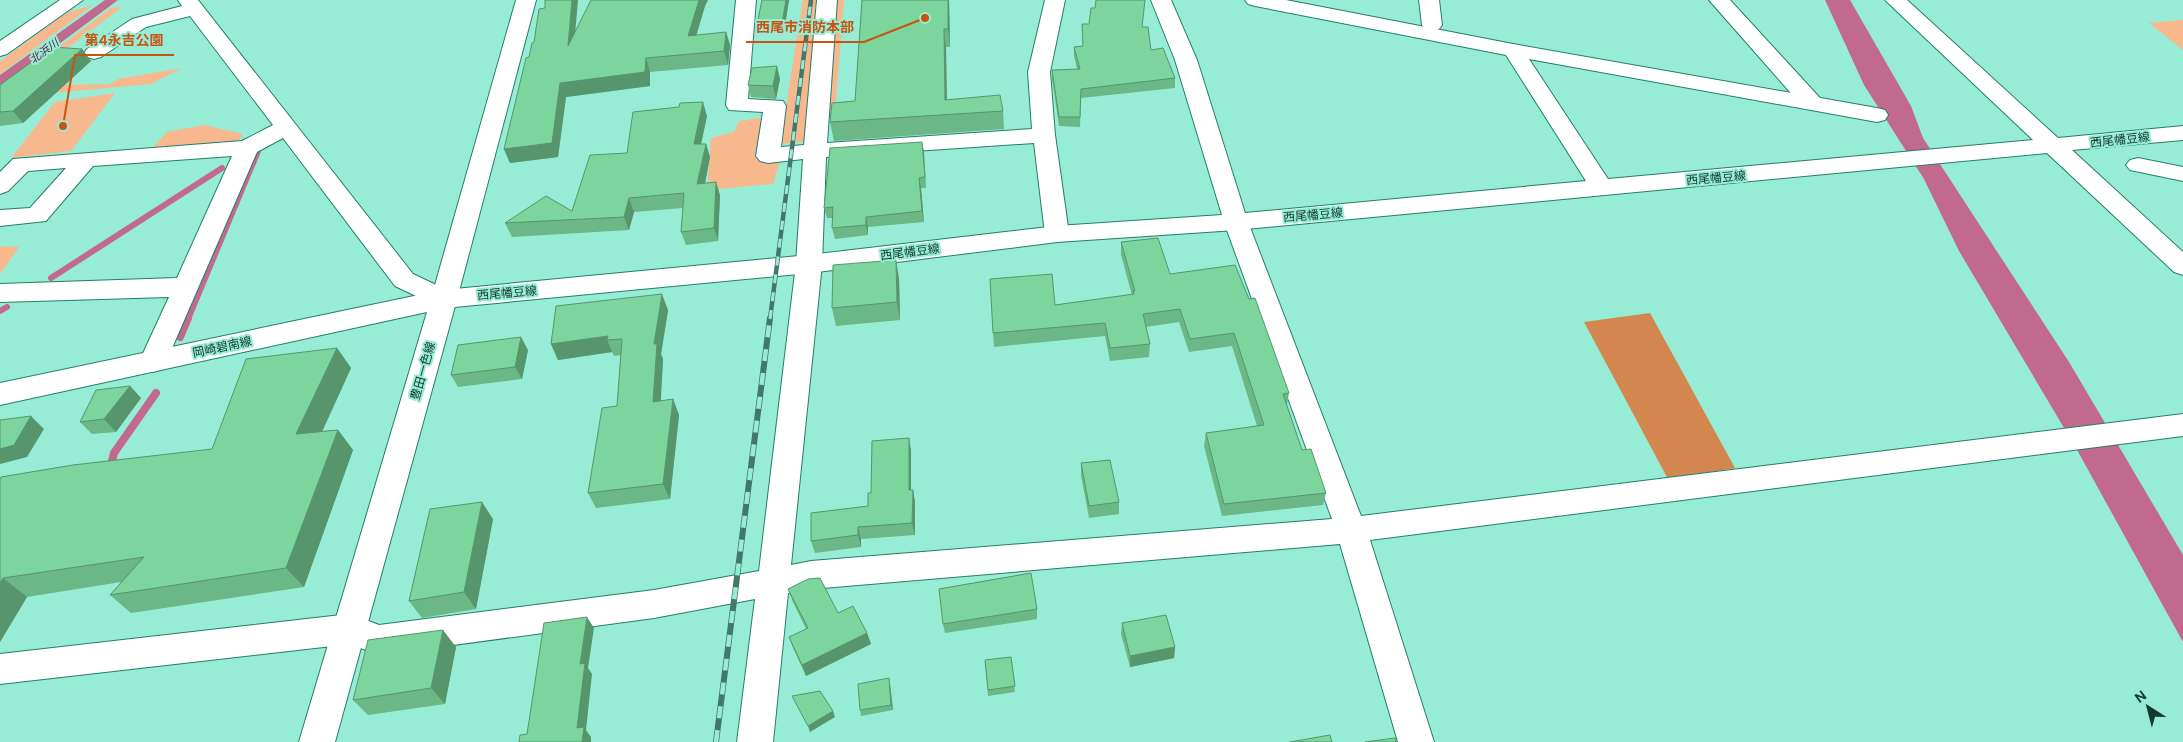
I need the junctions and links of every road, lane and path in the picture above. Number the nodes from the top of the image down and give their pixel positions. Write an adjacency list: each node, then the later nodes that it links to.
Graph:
1 (72, 0): 13 (street)
2 (526, 0): 36 (street, 豊田一色線)
3 (746, 0): 23 (street)
4 (827, 0): 23 (street)
5 (1055, 0): 20 (street)
6 (1161, 0): 30 (street)
7 (1255, 0): 14 (street)
8 (1429, 0): 12 (street)
9 (1718, 0): 16 (street)
10 (1894, 0): 21 (street)
11 (191, 5): 15 (street); 18 (street)
12 (1432, 25)
13 (0, 50)
14 (1513, 50): 16 (street); 28 (street)
15 (94, 53)
16 (1811, 102): 17 (street)
17 (1877, 115)
18 (286, 127): 22 (street); 36 (street)
19 (2183, 133): 21 (street, 西尾幡豆線)
20 (1044, 135): 23 (street); 31 (street)
21 (2054, 146): 28 (street, 西尾幡豆線); 33 (street)
22 (247, 148): 24 (street); 34 (street)
23 (815, 151): 32 (street)
24 (87, 159): 27 (street); 29 (street)
25 (2138, 165): 26 (street)
26 (2183, 174)
27 (1, 184)
28 (1602, 188): 30 (street, 西尾幡豆線)
29 (0, 218)
30 (1236, 222): 31 (street, 西尾幡豆線); 40 (street)
31 (1057, 234): 32 (street, 西尾幡豆線)
32 (809, 264): 36 (street, 西尾幡豆線); 41 (street)
33 (2183, 266)
34 (186, 287): 35 (street); 37 (street)
35 (0, 293)
36 (444, 299): 37 (street, 岡崎碧南線); 42 (street, 豊田一色線)
37 (153, 362): 38 (street, 岡崎碧南線)
38 (0, 394)
39 (2183, 425): 40 (street)
40 (1351, 530): 41 (street); 46 (street)
41 (773, 581): 42 (street); 45 (street)
42 (350, 629): 43 (street); 44 (street, 豊田一色線)
43 (0, 670)
44 (317, 742)
45 (755, 742)
46 (1416, 742)

